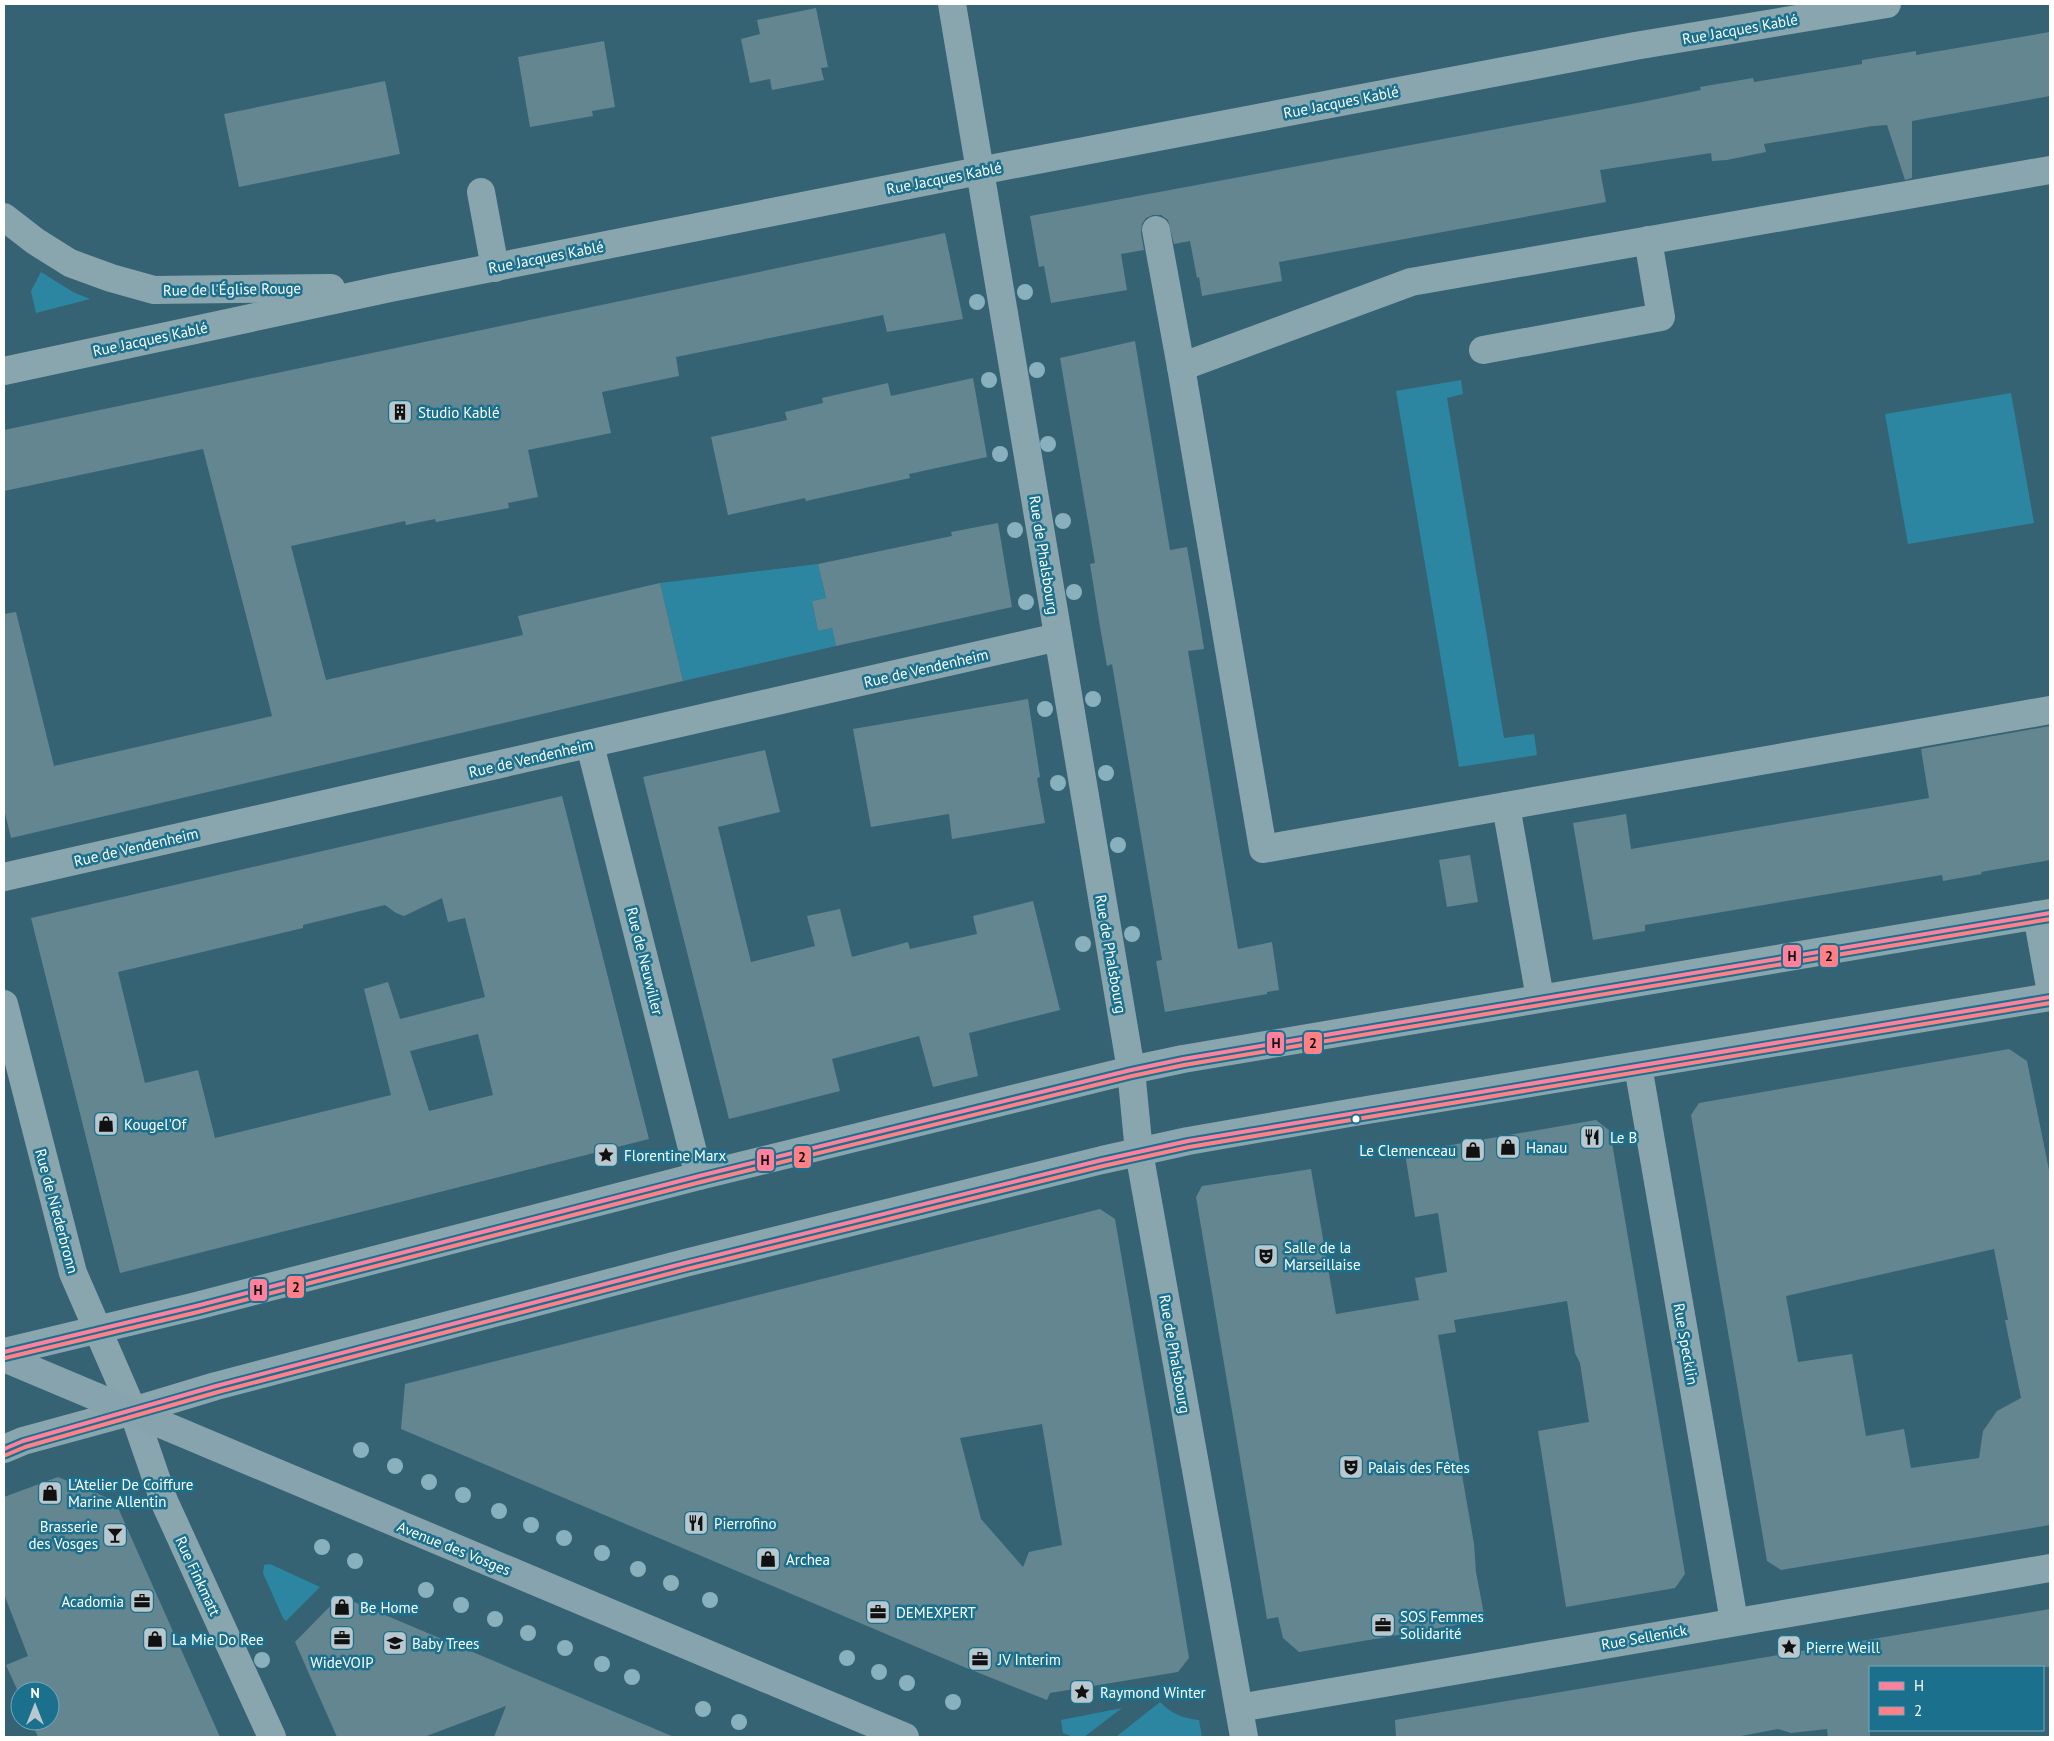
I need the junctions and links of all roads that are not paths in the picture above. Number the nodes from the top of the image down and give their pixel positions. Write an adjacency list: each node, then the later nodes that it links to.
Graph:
1 (952, 4): 4 (street, Rue de Phalsbourg)
2 (1887, 4): 4 (street, Rue Jacques Kablé)
3 (2050, 170): 8 (street)
4 (979, 171): 9 (street, Rue Jacques Kablé); 14 (street, Rue de Phalsbourg)
5 (481, 192): 9 (street)
6 (4, 217): 10 (street, Rue de l'Église Rouge)
7 (1156, 230): 12 (street)
8 (1648, 240): 11 (street); 12 (street)
9 (496, 268): 10 (street, Rue Jacques Kablé)
10 (390, 288): 13 (street, Rue Jacques Kablé)
11 (1484, 350)
12 (1181, 367): 17 (street)
13 (4, 371)
14 (1058, 637): 16 (street, Rue de Vendenheim); 25 (street, Rue de Phalsbourg)
15 (2050, 710): 17 (street)
16 (590, 745): 18 (street, Rue de Vendenheim); 27 (street, Rue de Neuwiller)
17 (1506, 806): 22 (street)
18 (4, 877)
19 (2044, 914): 20 (street); 22 (street)
20 (2050, 987)
21 (2050, 997): 24 (street)
22 (1540, 998): 25 (street)
23 (4, 1004): 28 (street, Rue de Niederbronn)
24 (1638, 1066): 26 (street); 34 (street, Rue Specklin)
25 (1131, 1070): 26 (street, Rue de Phalsbourg); 27 (street)
26 (1139, 1152): 31 (street); 35 (street, Rue de Phalsbourg)
27 (700, 1176): 28 (street)
28 (98, 1330): 29 (street); 31 (street, Rue de Niederbronn)
29 (4, 1352)
30 (4, 1358): 31 (main road, Avenue des Vosges)
31 (133, 1411): 32 (street); 36 (main road, Avenue des Vosges); 37 (street, Rue Finkmatt)
32 (4, 1449)
33 (2050, 1568): 34 (street, Rue Sellenick)
34 (1734, 1621): 35 (street, Rue Sellenick)
35 (1239, 1708): 39 (street, Rue de Phalsbourg)
36 (868, 1730): 38 (main road, Avenue des Vosges)
37 (272, 1737)
38 (905, 1737)
39 (1244, 1737)

